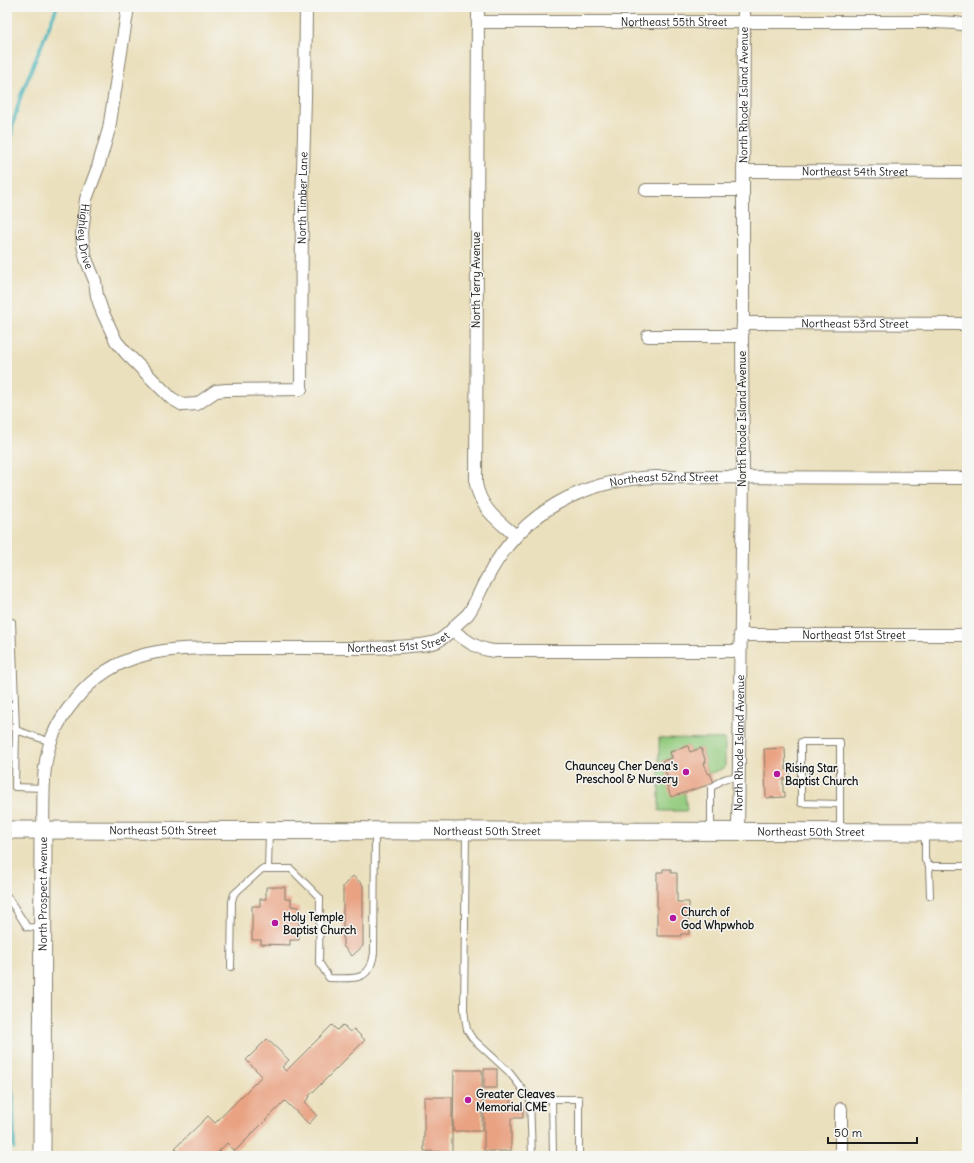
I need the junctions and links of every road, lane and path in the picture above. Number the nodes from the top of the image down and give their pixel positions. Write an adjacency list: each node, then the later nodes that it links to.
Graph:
1 (128, 7): 16 (street, Highley Drive)
2 (306, 7): 16 (street, North Timber Lane)
3 (478, 7): 5 (street, North Terry Avenue)
4 (744, 7): 6 (street, North Rhode Island Avenue)
5 (478, 22): 6 (street, Northeast 55th Street); 19 (street, North Terry Avenue)
6 (744, 23): 7 (street, Northeast 55th Street); 8 (street, North Rhode Island Avenue)
7 (967, 25)
8 (743, 171): 9 (street, Northeast 54th Street); 11 (street, North Rhode Island Avenue)
9 (967, 172)
10 (646, 190): 11 (street)
11 (743, 190): 12 (street, North Rhode Island Avenue)
12 (743, 323): 13 (street, Northeast 53rd Street); 15 (street, North Rhode Island Avenue)
13 (967, 324)
14 (648, 336): 15 (street)
15 (742, 336): 17 (street, North Rhode Island Avenue)
16 (301, 388)
17 (743, 478): 18 (street, Northeast 52nd Street); 19 (street, Northeast 52nd Street); 22 (street, North Rhode Island Avenue)
18 (967, 478)
19 (516, 536): 21 (street, Northeast 52nd Street)
20 (7, 622): 27 (lane)
21 (452, 630): 24 (street, Northeast 51st Street); 25 (street, Northeast 51st Street)
22 (740, 635): 23 (street, Northeast 51st Street); 24 (street, North Rhode Island Avenue)
23 (967, 635)
24 (740, 651): 30 (street, North Rhode Island Avenue)
25 (122, 663): 29 (street, North Prospect Avenue)
26 (7, 703): 27 (lane)
27 (15, 708): 28 (lane)
28 (16, 730): 29 (lane); 31 (lane)
29 (51, 742): 31 (street, North Prospect Avenue)
30 (739, 777): 38 (lane); 39 (street, North Rhode Island Avenue)
31 (44, 788): 34 (street, North Prospect Avenue)
32 (840, 804): 32 (lane); 40 (lane)
33 (7, 830): 34 (street, Northeast 50th Street)
34 (43, 830): 35 (street, Northeast 50th Street); 48 (street, North Prospect Avenue)
35 (269, 831): 36 (street, Northeast 50th Street); 45 (lane)
36 (375, 831): 37 (street, Northeast 50th Street); 45 (lane)
37 (466, 831): 38 (street, Northeast 50th Street); 50 (lane)
38 (711, 831): 39 (street, Northeast 50th Street)
39 (738, 831): 40 (street, Northeast 50th Street)
40 (840, 831): 42 (street, Northeast 50th Street)
41 (967, 832): 42 (street, Northeast 50th Street)
42 (925, 833): 43 (lane)
43 (930, 866): 44 (lane); 47 (lane)
44 (967, 866)
45 (268, 868): 49 (lane)
46 (7, 896): 48 (lane)
47 (930, 896)
48 (43, 928): 53 (street, North Prospect Avenue)
49 (231, 967)
50 (530, 1099): 51 (lane); 54 (lane)
51 (552, 1099): 55 (lane); 56 (lane)
52 (841, 1109): 57 (street)
53 (42, 1156)
54 (532, 1156)
55 (553, 1156)
56 (579, 1156)
57 (841, 1156)

